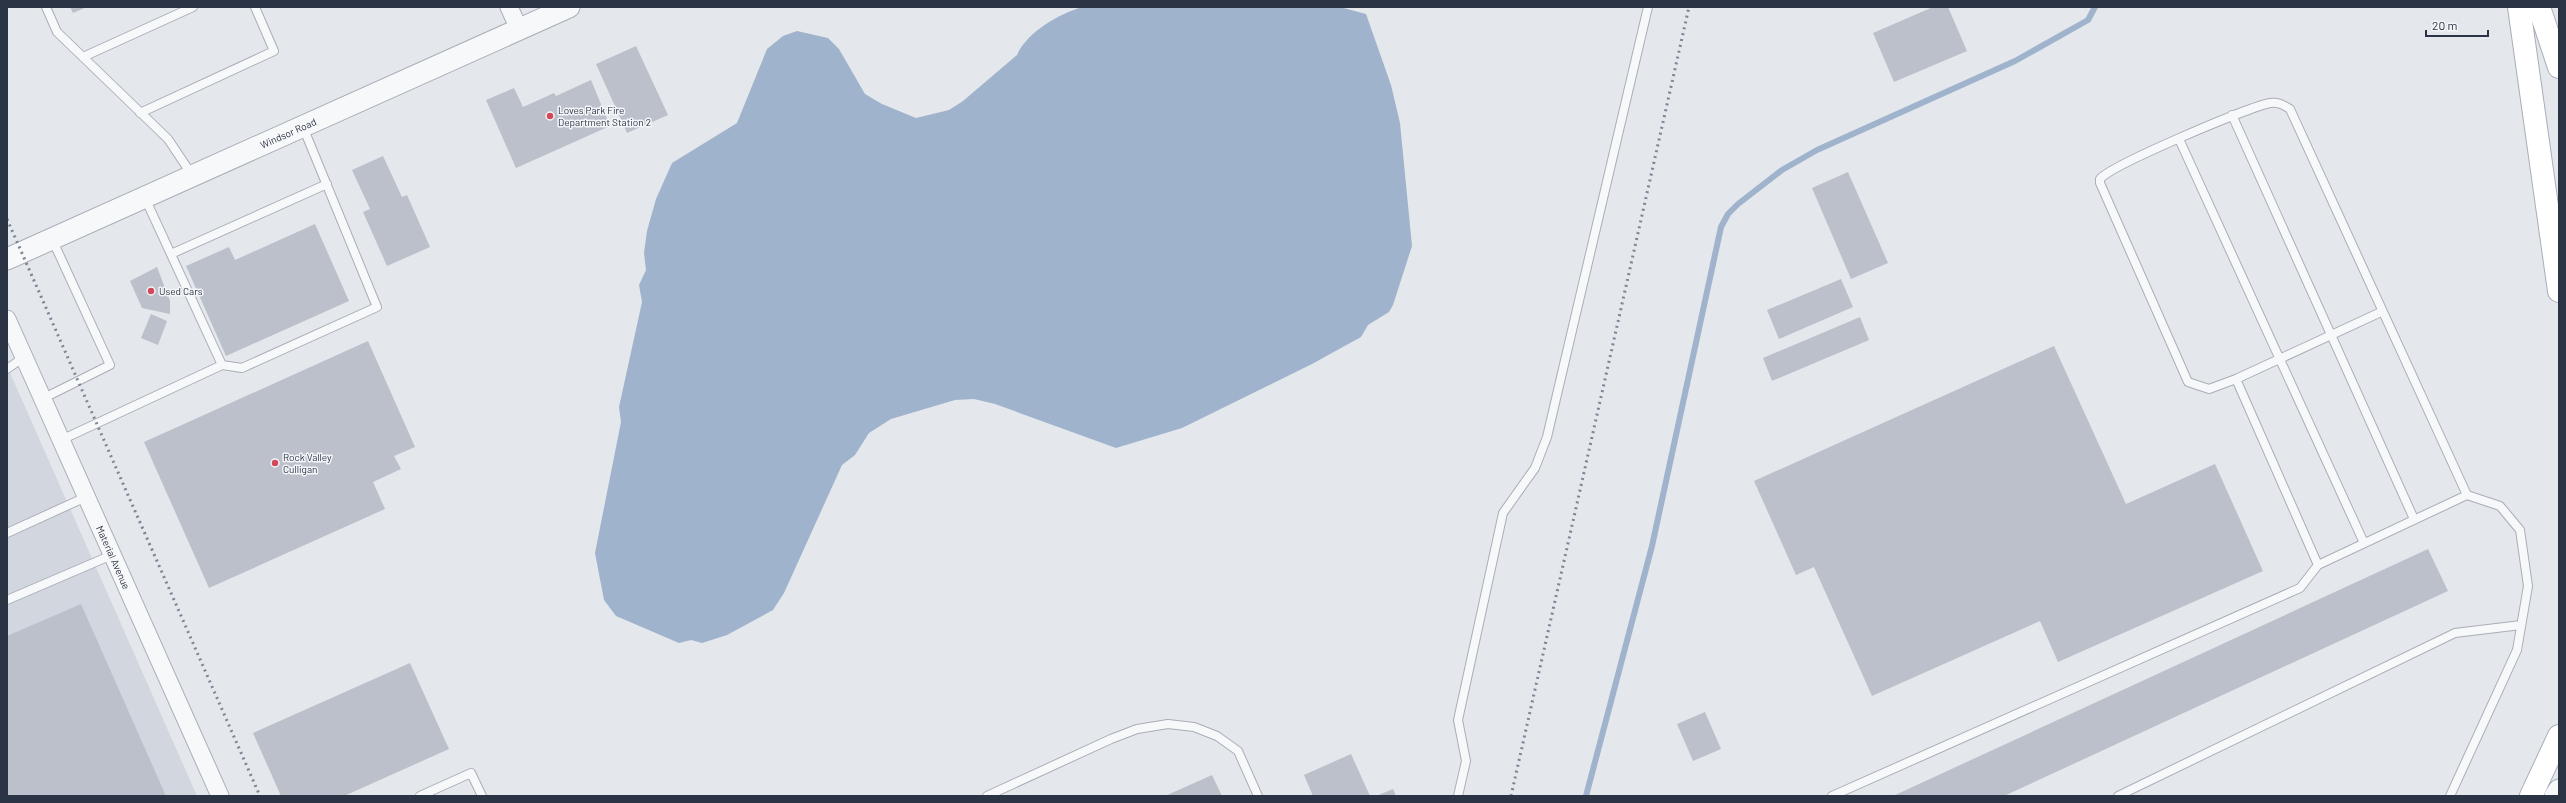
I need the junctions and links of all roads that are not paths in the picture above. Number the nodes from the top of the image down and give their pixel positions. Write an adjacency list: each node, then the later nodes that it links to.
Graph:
1 (46, 7): 10 (lane)
2 (193, 7): 10 (lane)
3 (255, 7): 12 (lane)
4 (510, 7): 9 (street)
5 (568, 7): 9 (street, Windsor Road)
6 (1648, 7): 49 (lane)
7 (2519, 7): 22 (main road)
8 (2539, 7): 11 (main road)
9 (519, 29): 14 (street, Windsor Road)
10 (83, 57): 12 (lane)
11 (2559, 68)
12 (140, 113): 16 (lane)
13 (2232, 115): 15 (lane); 23 (lane); 25 (lane)
14 (303, 126): 16 (street, Windsor Road); 17 (lane)
15 (2179, 140): 27 (lane); 30 (lane)
16 (193, 176): 18 (street, Windsor Road)
17 (327, 184): 20 (lane); 28 (lane)
18 (145, 197): 19 (street, Windsor Road); 20 (lane)
19 (52, 238): 21 (street, Windsor Road); 31 (lane)
20 (171, 254): 28 (lane)
21 (7, 259)
22 (2559, 291)
23 (2382, 312): 25 (lane); 33 (lane)
24 (7, 319): 26 (street, Material Avenue)
25 (2331, 336): 27 (lane); 35 (lane)
26 (24, 357): 29 (lane); 31 (street, Material Avenue)
27 (2280, 359): 30 (lane); 37 (lane)
28 (222, 365): 32 (lane)
29 (7, 369)
30 (2236, 379): 39 (lane)
31 (42, 399): 32 (street, Material Avenue)
32 (61, 440): 34 (street, Material Avenue)
33 (2467, 495): 35 (lane); 41 (lane)
34 (86, 497): 36 (lane); 38 (street, Material Avenue)
35 (2414, 519): 37 (lane)
36 (7, 533)
37 (2364, 543): 39 (lane)
38 (112, 555): 40 (lane); 44 (street, Material Avenue)
39 (2318, 565): 50 (lane)
40 (7, 600)
41 (2521, 625): 51 (lane); 52 (lane)
42 (2559, 736): 53 (main road)
43 (2559, 790): 54 (street)
44 (220, 796)
45 (420, 796): 46 (lane)
46 (482, 796)
47 (987, 796): 48 (lane)
48 (1258, 796)
49 (1458, 796)
50 (1832, 796)
51 (2118, 796)
52 (2450, 796)
53 (2530, 796)
54 (2555, 796)

